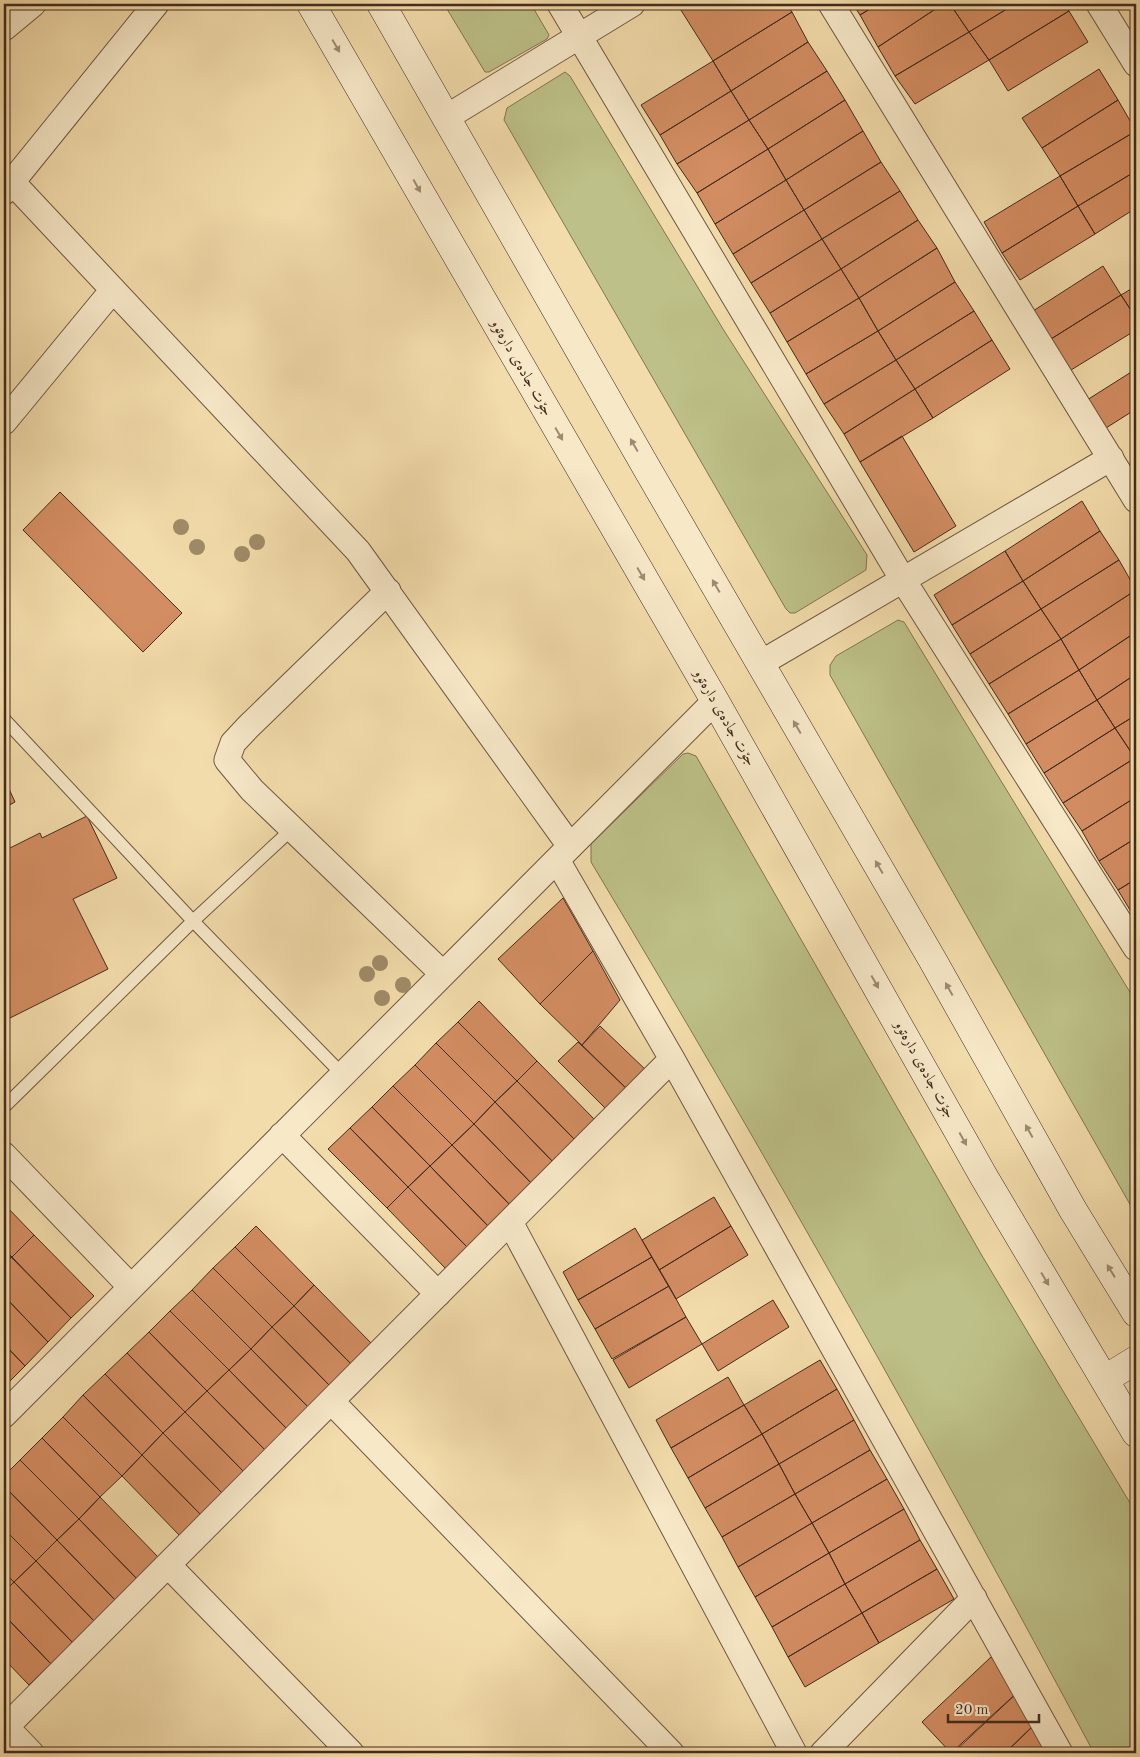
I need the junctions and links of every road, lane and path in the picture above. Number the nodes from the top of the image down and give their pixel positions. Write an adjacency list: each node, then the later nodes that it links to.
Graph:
1 (33, 4): 9 (street)
2 (156, 4): 13 (street)
3 (311, 4): 21 (main road, جۆت جادەی دارەتوو, one-way to 21)
4 (381, 4): 12 (main road)
5 (560, 4): 10 (street)
6 (632, 4): 10 (street)
7 (831, 4): 16 (street)
8 (1099, 4): 11 (street)
9 (4, 28)
10 (579, 37): 12 (street); 18 (street)
11 (1136, 64)
12 (447, 117): 20 (main road, one-way to 12)
13 (8, 187): 14 (street)
14 (112, 291): 15 (street); 19 (street)
15 (4, 422)
16 (1111, 458): 17 (street); 18 (street)
17 (1136, 500)
18 (903, 580): 20 (street); 26 (street)
19 (388, 591): 23 (street); 24 (street)
20 (761, 663): 36 (main road, one-way to 20)
21 (715, 701): 24 (street); 38 (main road, جۆت جادەی دارەتوو, one-way to 38)
22 (4, 719): 25 (lane)
23 (292, 829): 25 (lane); 27 (street)
24 (563, 853): 27 (street); 28 (street)
25 (194, 921): 29 (lane); 30 (lane)
26 (1136, 948)
27 (443, 974): 29 (street)
28 (672, 1059): 33 (street); 43 (street)
29 (343, 1075): 31 (street)
30 (4, 1107)
31 (282, 1135): 34 (street); 35 (street)
32 (4, 1155): 34 (street)
33 (510, 1222): 35 (street); 48 (street)
34 (131, 1287): 40 (street)
35 (438, 1294): 39 (street)
36 (1136, 1313)
37 (1136, 1360): 38 (main road)
38 (1105, 1379): 41 (main road, جۆت جادەی دارەتوو)
39 (331, 1401): 42 (street); 47 (street)
40 (4, 1415)
41 (1136, 1432)
42 (168, 1565): 44 (street); 46 (street)
43 (974, 1598): 49 (street); 50 (street)
44 (5, 1726): 45 (street)
45 (31, 1753)
46 (351, 1753)
47 (671, 1753)
48 (794, 1753)
49 (823, 1753)
50 (1060, 1753)

